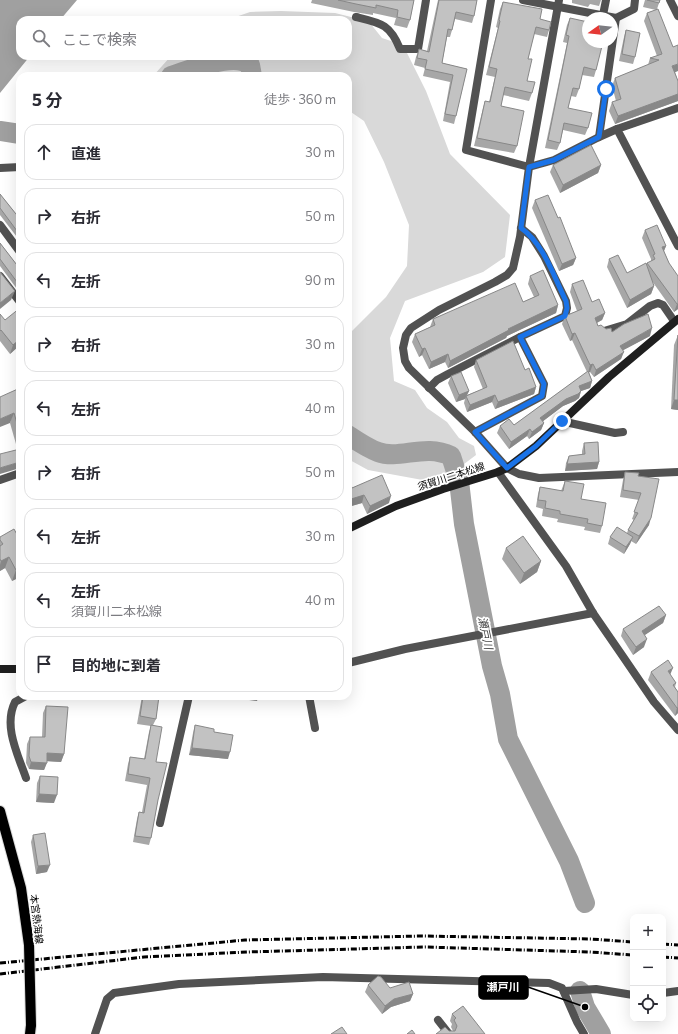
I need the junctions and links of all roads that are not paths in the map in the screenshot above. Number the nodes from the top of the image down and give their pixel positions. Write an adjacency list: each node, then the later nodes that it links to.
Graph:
1 (426, 0): 11 (street)
2 (491, 0): 17 (street)
3 (523, 0): 7 (street)
4 (606, 0): 9 (street)
5 (635, 0): 12 (street)
6 (670, 0): 10 (street)
7 (558, 3): 8 (street); 17 (street)
8 (592, 12)
9 (604, 12)
10 (678, 16)
11 (356, 17)
12 (618, 17)
13 (612, 48): 16 (street)
14 (678, 108): 15 (street)
15 (617, 129): 16 (street); 22 (street)
16 (599, 137): 17 (street)
17 (529, 167): 21 (street)
18 (0, 168): 19 (street)
19 (16, 168)
20 (0, 225): 23 (street)
21 (521, 228): 28 (street); 29 (street)
22 (678, 246)
23 (16, 247)
24 (0, 276): 25 (street)
25 (16, 297)
26 (676, 320): 27 (street); 30 (main road, 須賀川二本松線)
27 (604, 331)
28 (520, 337): 29 (street); 31 (street)
29 (429, 388): 31 (street)
30 (562, 421): 32 (street); 33 (main road, 須賀川二本松線)
31 (475, 432): 33 (street)
32 (623, 432)
33 (507, 468): 34 (main road, 須賀川二本松線); 35 (street)
34 (498, 472): 38 (main road, 須賀川二本松線); 39 (street)
35 (678, 472)
36 (16, 474): 37 (street)
37 (0, 480)
38 (352, 527)
39 (593, 613): 40 (street); 47 (street)
40 (352, 662)
41 (0, 669): 42 (main road)
42 (16, 669)
43 (19, 700): 48 (street)
44 (189, 700): 50 (street)
45 (311, 700): 46 (street)
46 (315, 728)
47 (678, 730)
48 (26, 778)
49 (0, 811): 56 (main road, 本宮熱海線, bridge)
50 (160, 823)
51 (564, 991): 54 (street); 57 (street); 59 (street)
52 (678, 991): 53 (street)
53 (666, 993)
54 (630, 995)
55 (438, 1020): 58 (street)
56 (30, 1029)
57 (95, 1034)
58 (449, 1034)
59 (584, 1034)

